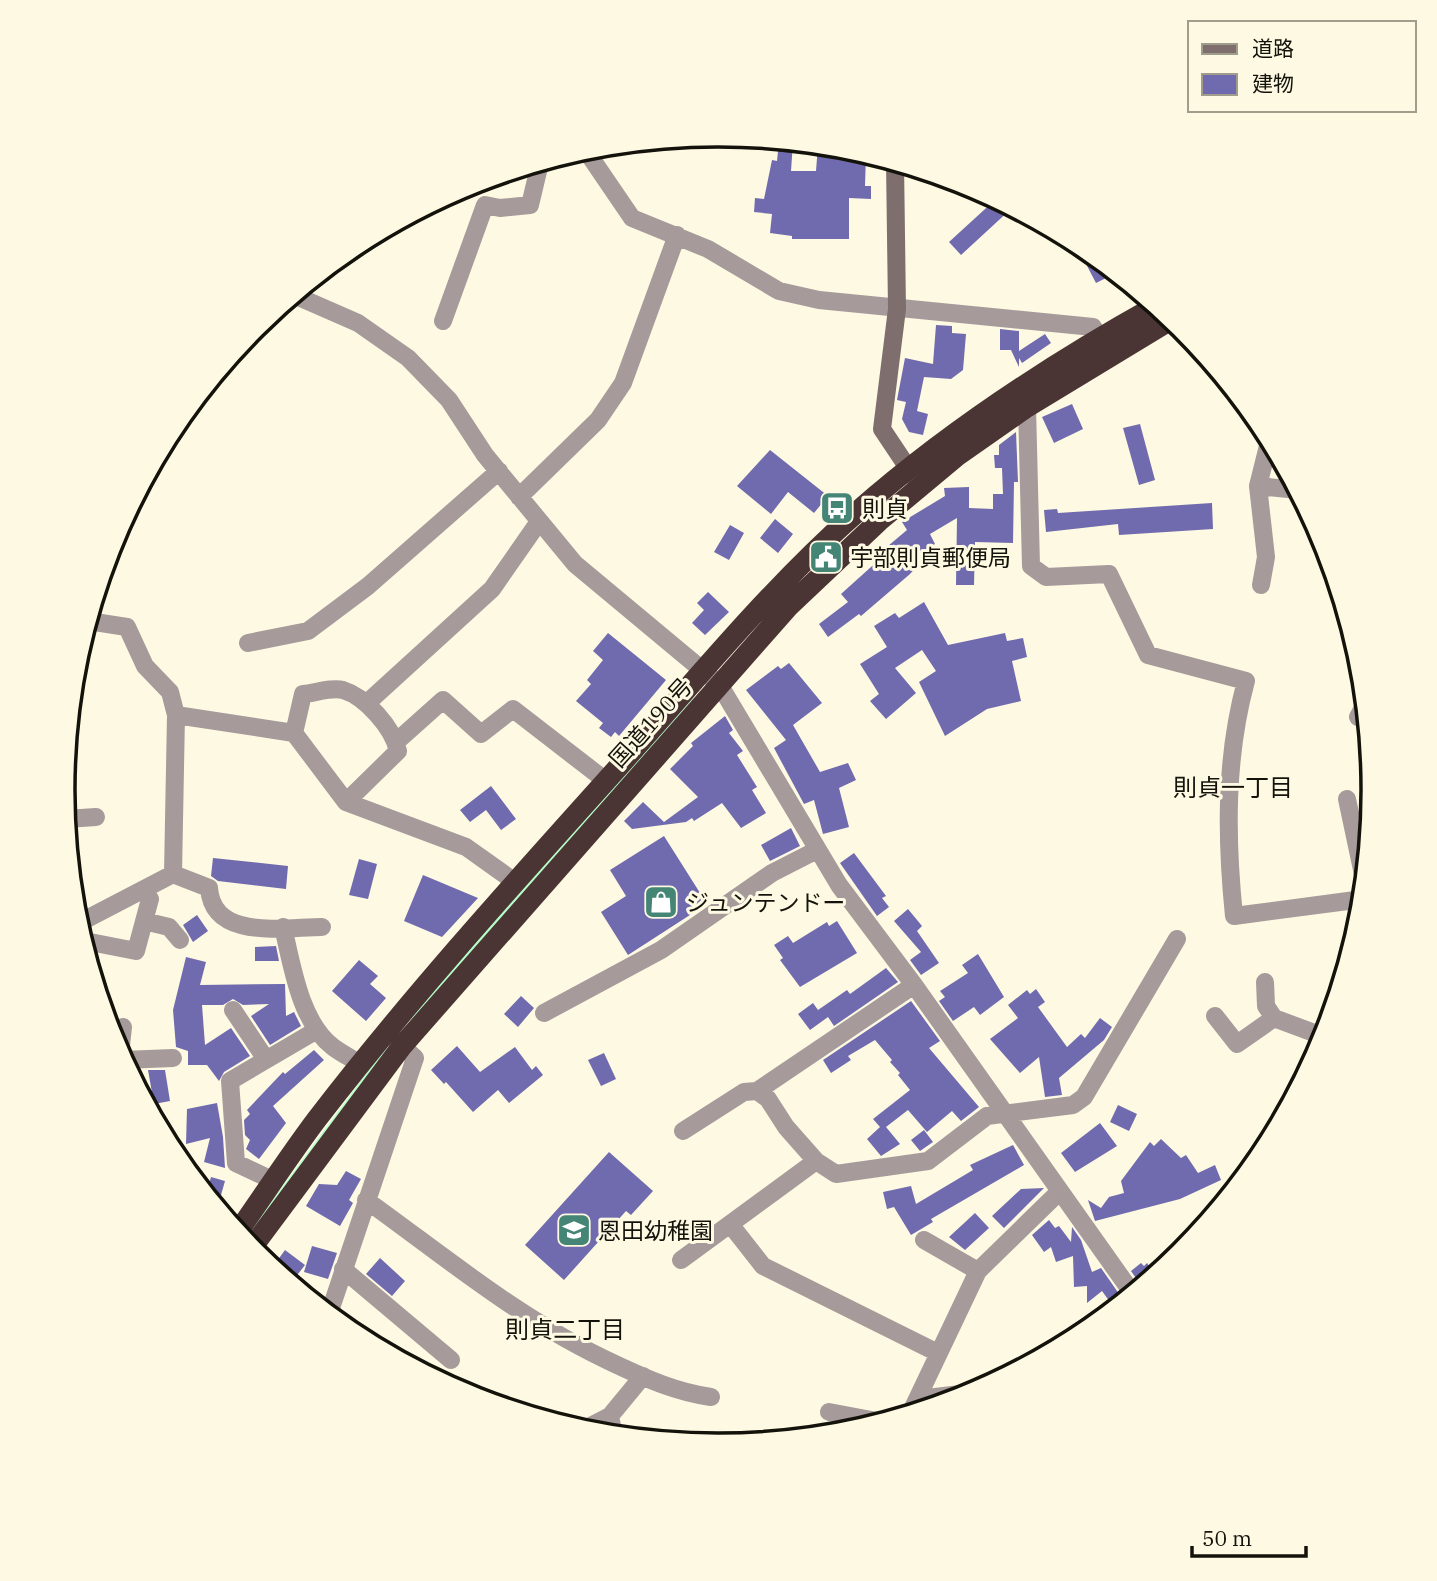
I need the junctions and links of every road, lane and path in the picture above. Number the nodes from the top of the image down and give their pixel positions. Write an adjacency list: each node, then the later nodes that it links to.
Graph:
1 (593, 160): 4 (street)
2 (895, 172): 6 (street)
3 (538, 173): 8 (street)
4 (677, 236): 6 (street); 17 (street)
5 (304, 299): 13 (street)
6 (897, 309): 10 (street); 14 (street)
7 (1147, 311): 10 (highway, 国道190号)
8 (443, 321)
9 (1162, 325): 11 (highway, 国道190号)
10 (1100, 338): 14 (highway, 国道190号)
11 (1027, 407): 14 (highway, 国道190号); 37 (street)
12 (1266, 454): 15 (street)
13 (499, 471): 17 (street); 21 (street)
14 (914, 478): 22 (highway, 国道190号)
15 (1258, 486): 16 (street); 19 (street)
16 (1286, 489)
17 (519, 497): 18 (street)
18 (538, 523): 22 (street); 23 (street)
19 (1261, 585)
20 (97, 622): 24 (street)
21 (248, 643)
22 (712, 678): 27 (highway, 国道190号); 32 (street); 55 (highway, 国道190号)
23 (367, 703): 25 (street); 26 (street)
24 (176, 715): 25 (street); 34 (street)
25 (294, 733): 29 (street)
26 (396, 742): 27 (street); 29 (street)
27 (606, 781): 35 (highway, 国道190号)
28 (1347, 799): 33 (street)
29 (346, 802): 35 (street)
30 (96, 817): 31 (street)
31 (76, 818)
32 (817, 850): 46 (street); 48 (street)
33 (1358, 852)
34 (173, 874): 36 (street); 40 (street)
35 (515, 882): 55 (highway, 国道190号)
36 (145, 890): 38 (street); 39 (street)
37 (1352, 901)
38 (89, 919)
39 (144, 921): 43 (street); 44 (street)
40 (283, 927): 41 (street); 52 (street)
41 (322, 927)
42 (1177, 939): 61 (street)
43 (180, 940)
44 (94, 943)
45 (1265, 982): 50 (street)
46 (914, 985): 60 (street); 61 (street)
47 (233, 1010): 57 (street)
48 (544, 1013)
49 (1215, 1016): 50 (street)
50 (1274, 1018): 54 (street)
51 (123, 1027): 53 (street)
52 (317, 1030): 57 (street); 59 (street)
53 (122, 1033)
54 (1314, 1033)
55 (394, 1039): 59 (highway, 国道190号); 66 (street); 69 (highway, 国道190号)
56 (173, 1058): 58 (street)
57 (265, 1058): 64 (street)
58 (135, 1060)
59 (360, 1064): 64 (highway, 国道190号)
60 (757, 1091): 62 (street); 63 (street)
61 (1007, 1115): 63 (street); 65 (street)
62 (683, 1131)
63 (816, 1161): 68 (street)
64 (274, 1181): 67 (highway, 国道190号)
65 (1060, 1191): 73 (street); 74 (street)
66 (366, 1200): 72 (street); 78 (street)
67 (244, 1224)
68 (730, 1224): 71 (street); 76 (street)
69 (258, 1239)
70 (924, 1240): 73 (street)
71 (681, 1260)
72 (343, 1269): 75 (street); 77 (street)
73 (978, 1271): 76 (street)
74 (1128, 1287)
75 (331, 1304)
76 (938, 1353): 80 (street)
77 (451, 1360)
78 (643, 1376): 79 (street); 82 (street)
79 (711, 1397)
80 (915, 1403)
81 (829, 1412): 83 (street)
82 (610, 1416): 84 (street); 85 (street)
83 (859, 1418)
84 (599, 1422)
85 (612, 1424)

